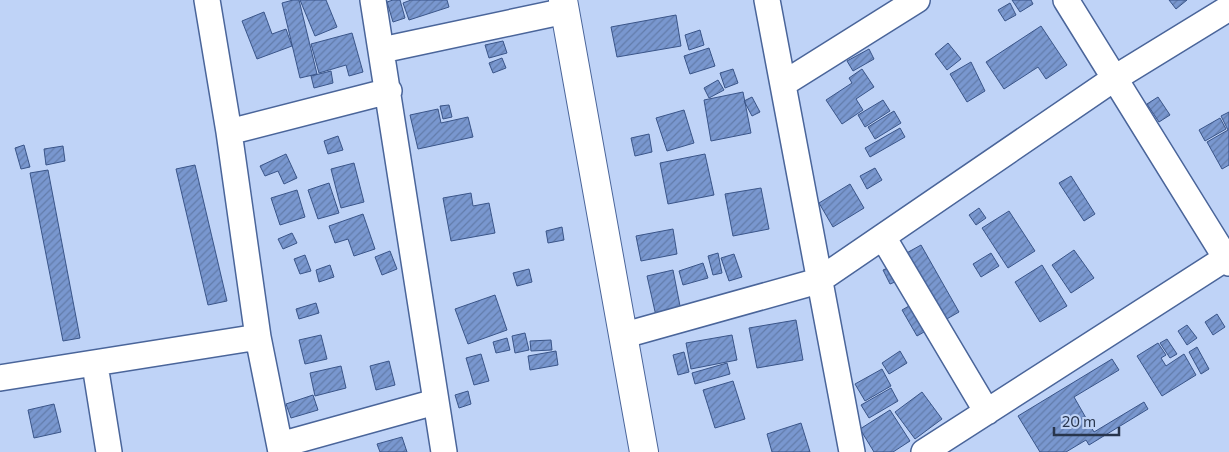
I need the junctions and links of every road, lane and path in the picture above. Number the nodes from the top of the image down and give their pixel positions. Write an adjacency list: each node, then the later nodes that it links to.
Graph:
1 (207, 0): 12 (street)
2 (373, 0): 8 (street)
3 (767, 0): 10 (street)
4 (917, 0): 10 (street)
5 (1066, 0): 9 (street)
6 (564, 5): 8 (street); 16 (street)
7 (1229, 8): 9 (street)
8 (382, 50): 11 (street)
9 (1115, 78): 13 (street); 14 (street)
10 (783, 84): 15 (street)
11 (389, 91): 12 (street); 20 (street)
12 (229, 132): 17 (street)
13 (883, 237): 15 (street); 21 (street)
14 (1227, 260): 21 (street)
15 (818, 281): 16 (street); 26 (street)
16 (625, 335): 25 (street)
17 (258, 337): 18 (street); 22 (street)
18 (94, 365): 19 (street); 23 (street)
19 (0, 378)
20 (435, 402): 22 (street); 24 (street)
21 (987, 412): 27 (street)
22 (281, 449)
23 (109, 452)
24 (444, 452)
25 (644, 452)
26 (852, 452)
27 (924, 452)

